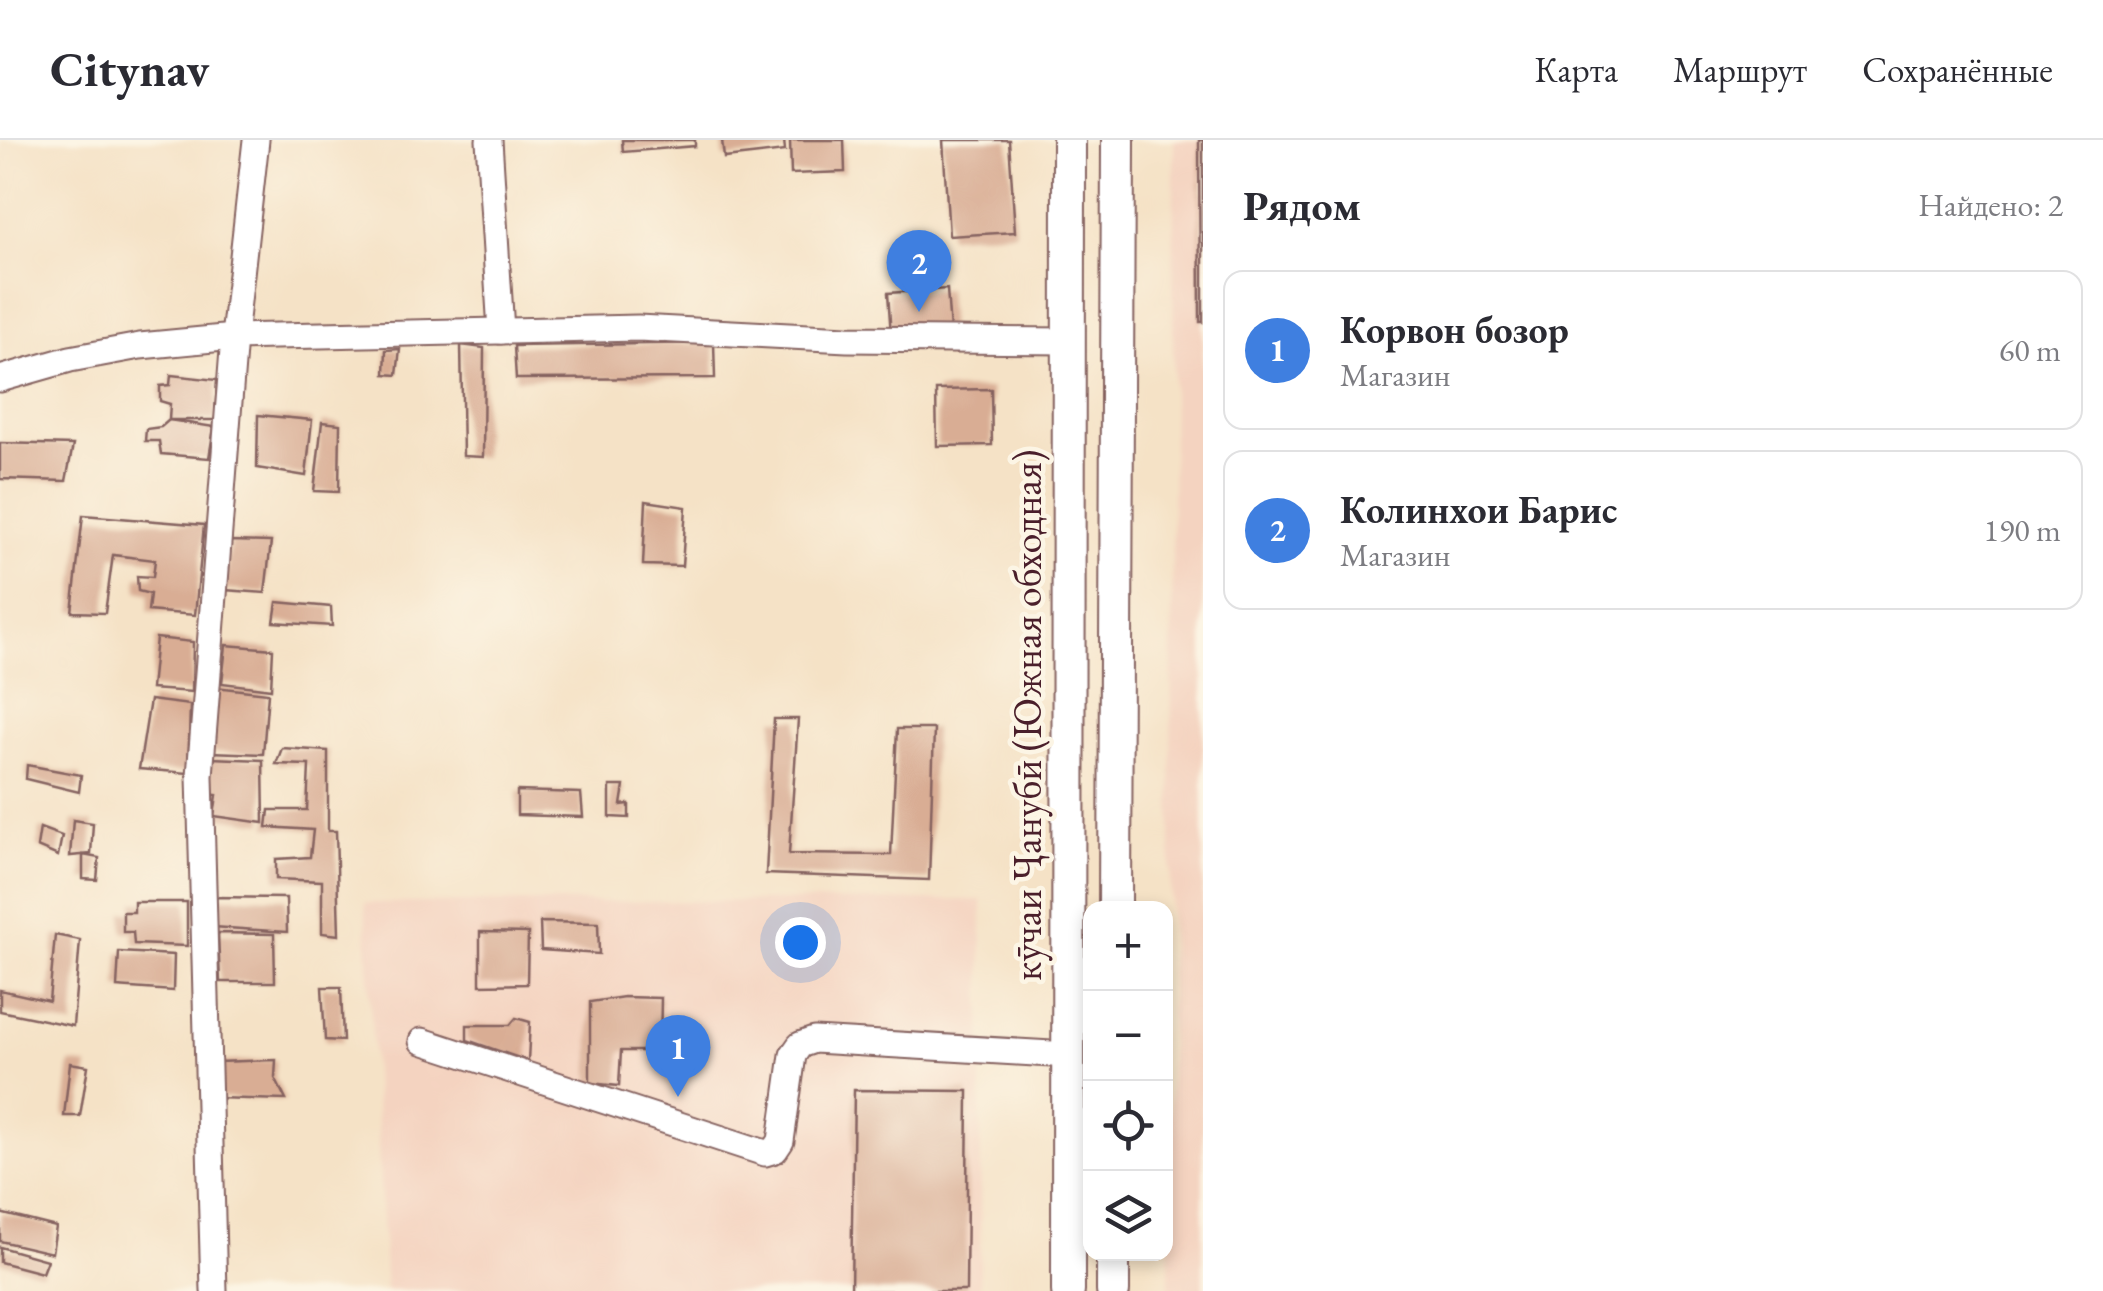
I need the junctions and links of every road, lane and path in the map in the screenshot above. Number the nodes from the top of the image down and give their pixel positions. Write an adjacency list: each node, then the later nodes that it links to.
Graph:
1 (256, 140): 6 (street)
2 (488, 140): 5 (street)
3 (1069, 140): 7 (main road, кӯчаи Ҷанубӣ (Южная обходная))
4 (1118, 140): 9 (main road)
5 (501, 331): 6 (street); 7 (street)
6 (234, 337): 8 (street); 13 (street)
7 (1070, 341): 11 (main road, кӯчаи Ҷанубӣ (Южная обходная))
8 (0, 380)
9 (1115, 901)
10 (422, 1042): 11 (street)
11 (1069, 1056): 14 (main road, кӯчаи Ҷанубӣ (Южная обходная))
12 (1114, 1261): 15 (main road)
13 (214, 1291)
14 (1068, 1291)
15 (1113, 1291)

